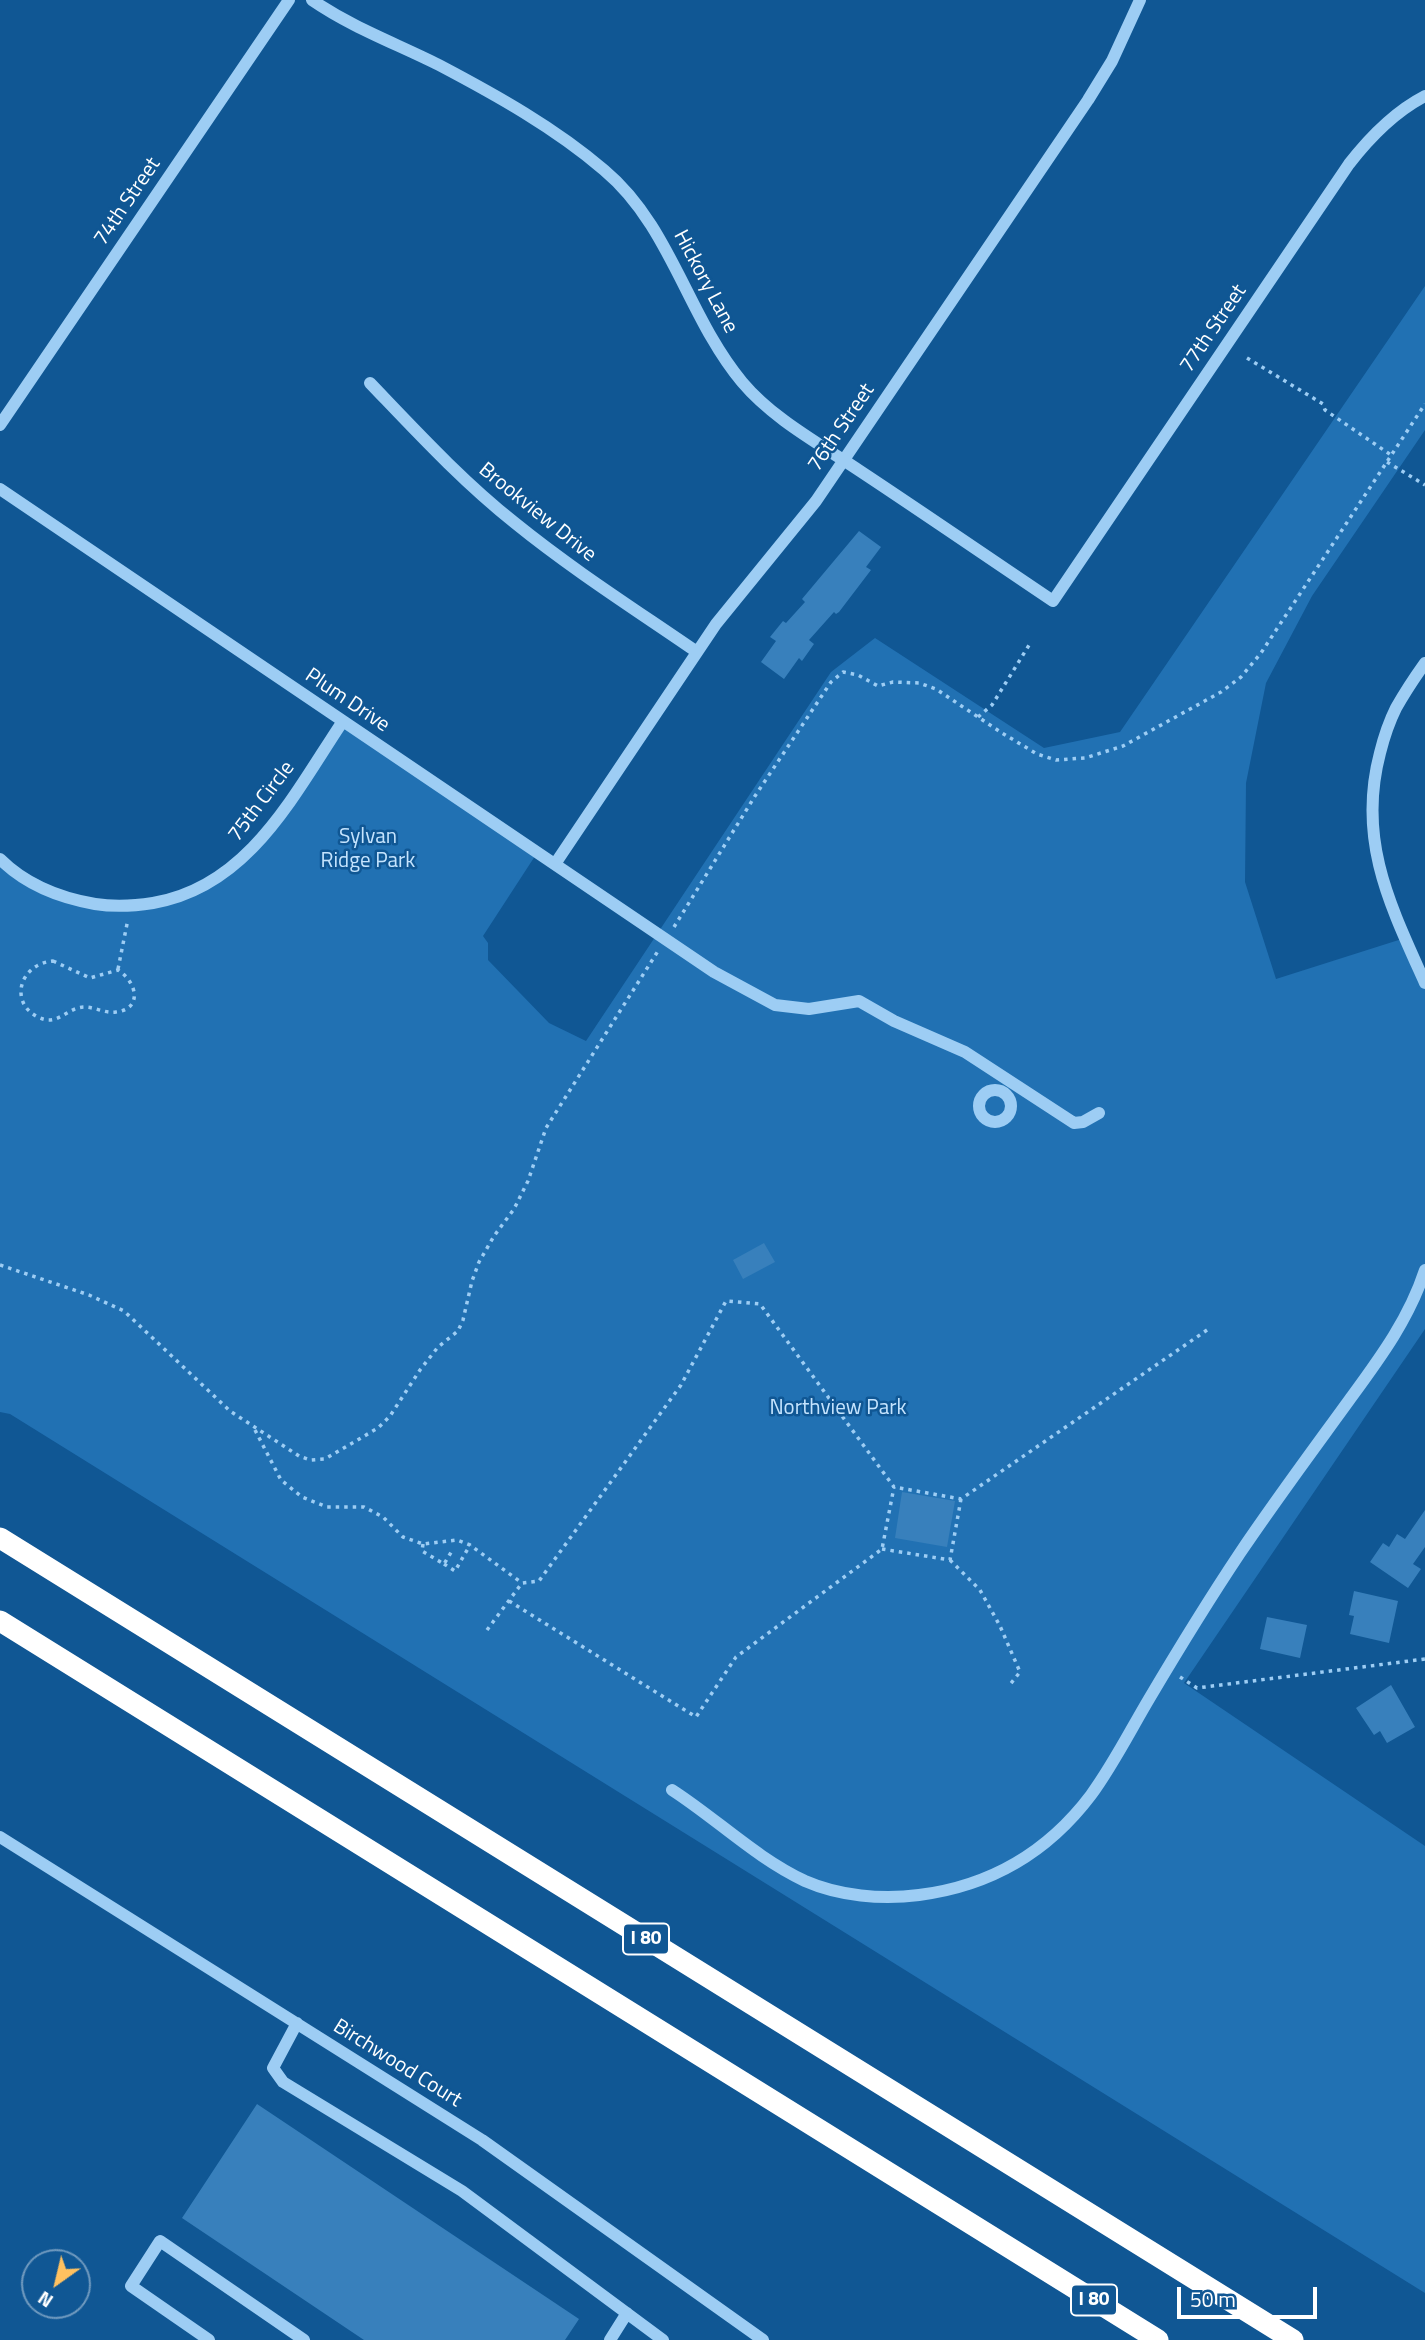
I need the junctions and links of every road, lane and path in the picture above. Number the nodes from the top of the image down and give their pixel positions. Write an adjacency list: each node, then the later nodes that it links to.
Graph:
1 (289, 0): 7 (street, 74th Street)
2 (312, 0): 9 (street, Hickory Lane)
3 (1140, 0): 9 (street, 76th Street)
4 (1425, 96): 13 (street, 77th Street)
5 (1247, 358): 8 (path)
6 (370, 383): 15 (street, Brookview Drive)
7 (0, 425)
8 (1391, 455)
9 (844, 459): 13 (street, Hickory Lane); 15 (street, 76th Street)
10 (1387, 462): 11 (path)
11 (1425, 485)
12 (0, 489): 18 (street, Plum Drive)
13 (1053, 601)
14 (1031, 642): 17 (path)
15 (697, 652): 20 (street, 76th Street)
16 (1425, 663): 23 (street)
17 (978, 717)
18 (343, 721): 20 (street, Plum Drive); 21 (street, 75th Circle)
19 (0, 859): 21 (street, 75th Circle)
20 (555, 864): 24 (street, Plum Drive)
21 (128, 906): 22 (path)
22 (118, 970): 22 (path)
23 (1425, 983)
24 (1099, 1113)
25 (1425, 1270): 42 (street)
26 (1210, 1328): 29 (path)
27 (254, 1429): 31 (path)
28 (894, 1487): 29 (path); 34 (path); 37 (path)
29 (961, 1499): 35 (path)
30 (0, 1538): 56 (highway, I 80)
31 (423, 1544): 32 (path); 36 (path)
32 (470, 1545): 36 (path); 37 (path)
33 (453, 1549): 36 (path)
34 (882, 1549): 35 (path); 38 (path)
35 (950, 1560): 43 (path)
36 (444, 1564)
37 (522, 1583): 38 (path)
38 (509, 1601): 40 (path)
39 (0, 1621): 47 (highway, I 80)
40 (487, 1630)
41 (1425, 1659): 42 (path)
42 (1167, 1669): 44 (street)
43 (1008, 1687)
44 (672, 1790)
45 (0, 1837): 46 (street, Birchwood Court)
46 (297, 2023): 48 (street); 53 (street, Birchwood Court)
47 (1030, 2260): 54 (highway); 55 (highway, I 80)
48 (627, 2313): 51 (street); 52 (street)
49 (209, 2340): 50 (street)
50 (304, 2340)
51 (610, 2340)
52 (663, 2340)
53 (763, 2340)
54 (1137, 2340)
55 (1158, 2340)
56 (1293, 2340)

